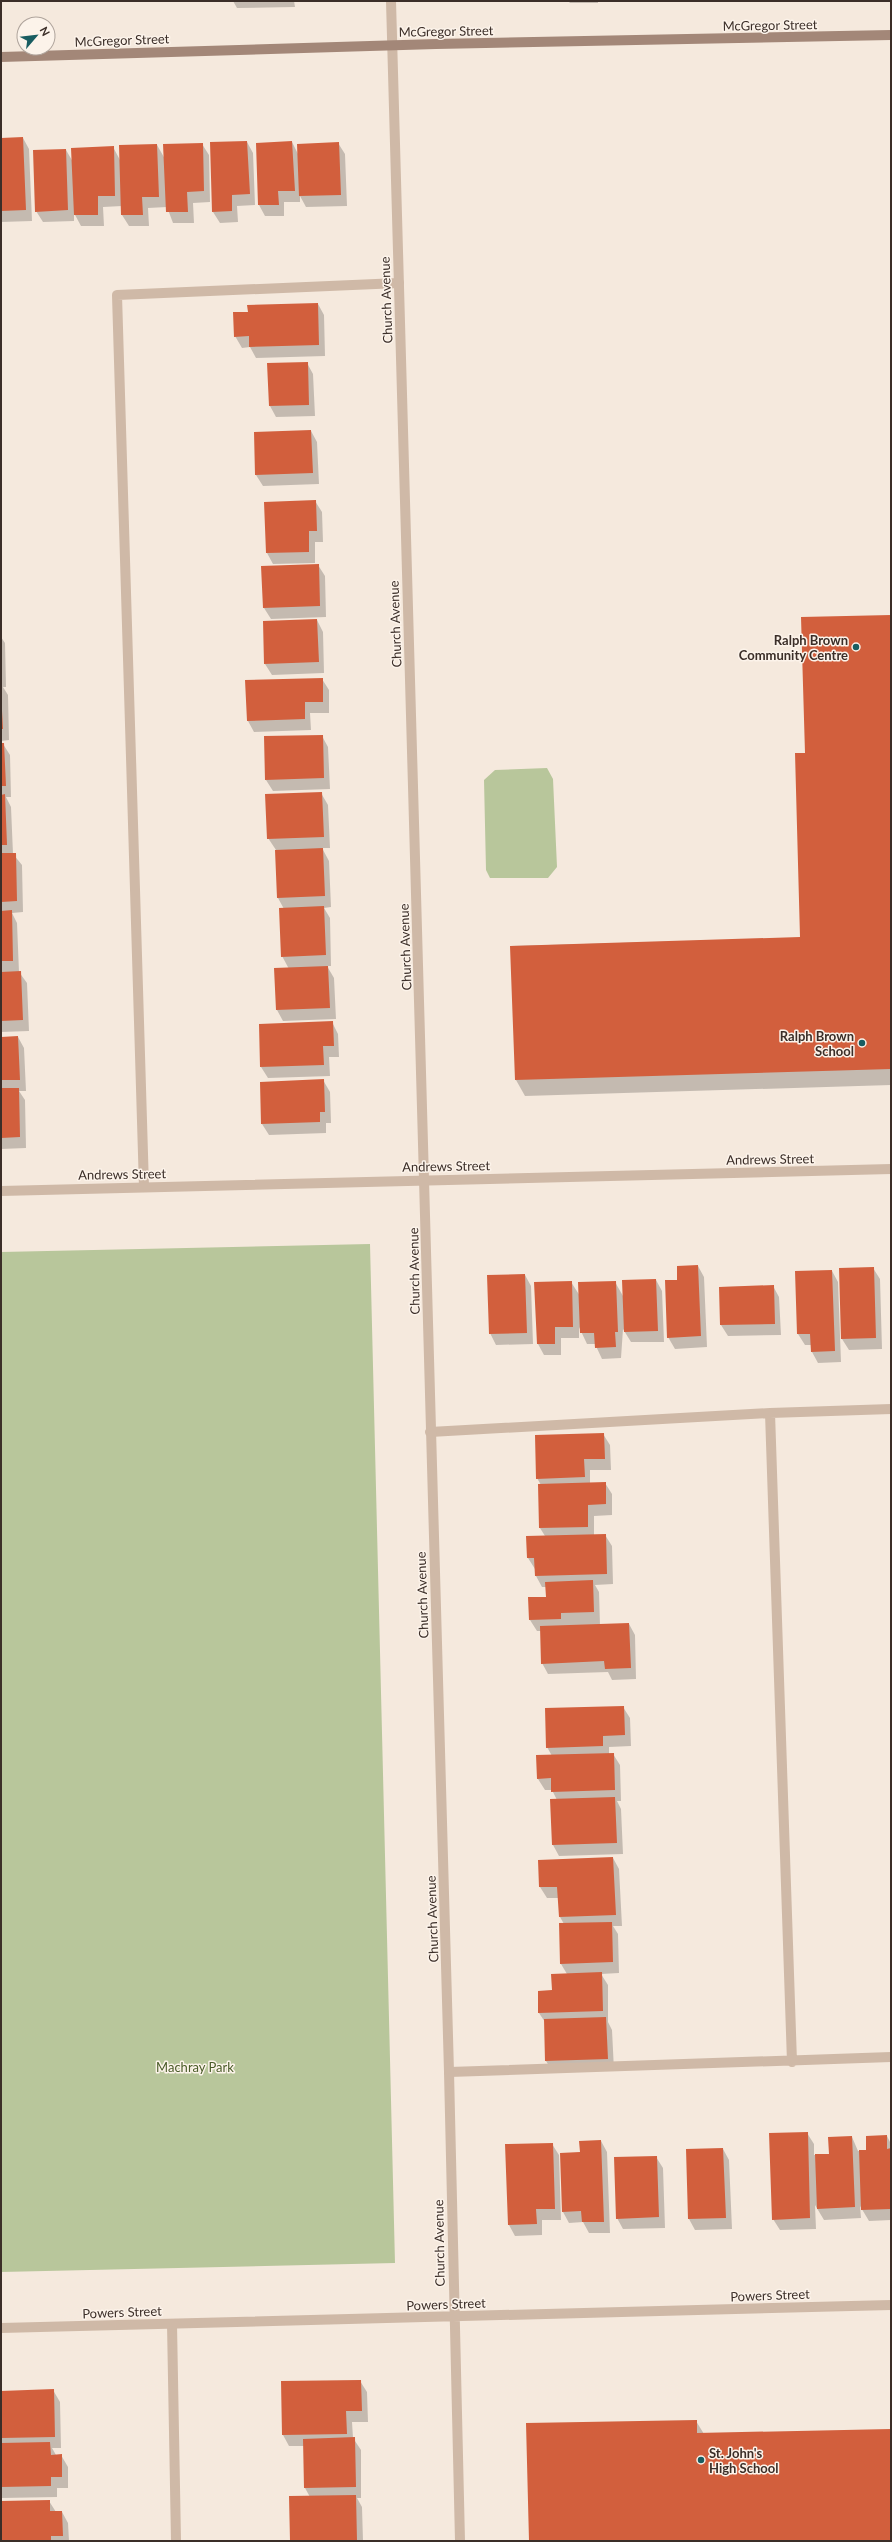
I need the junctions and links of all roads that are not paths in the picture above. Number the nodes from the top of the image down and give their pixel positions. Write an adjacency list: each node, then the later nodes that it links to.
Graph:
1 (391, 1): 3 (street, Church Avenue)
2 (891, 35): 3 (main road, McGregor Street)
3 (392, 46): 4 (main road, McGregor Street); 5 (street, Church Avenue)
4 (1, 57)
5 (399, 282): 7 (street, Church Avenue); 8 (street)
6 (891, 1169): 7 (street, Andrews Street)
7 (424, 1180): 8 (street, Andrews Street); 12 (street, Church Avenue)
8 (144, 1187): 9 (street, Andrews Street)
9 (1, 1190)
10 (891, 1409): 11 (street)
11 (770, 1413): 12 (street); 14 (street)
12 (430, 1432): 15 (street, Church Avenue)
13 (891, 2057): 14 (street)
14 (792, 2062): 15 (street)
15 (449, 2072): 17 (street, Church Avenue)
16 (891, 2305): 17 (street, Powers Street)
17 (454, 2316): 18 (street, Powers Street); 21 (street, Church Avenue)
18 (172, 2324): 19 (street, Powers Street); 20 (street)
19 (1, 2328)
20 (176, 2541)
21 (460, 2541)

